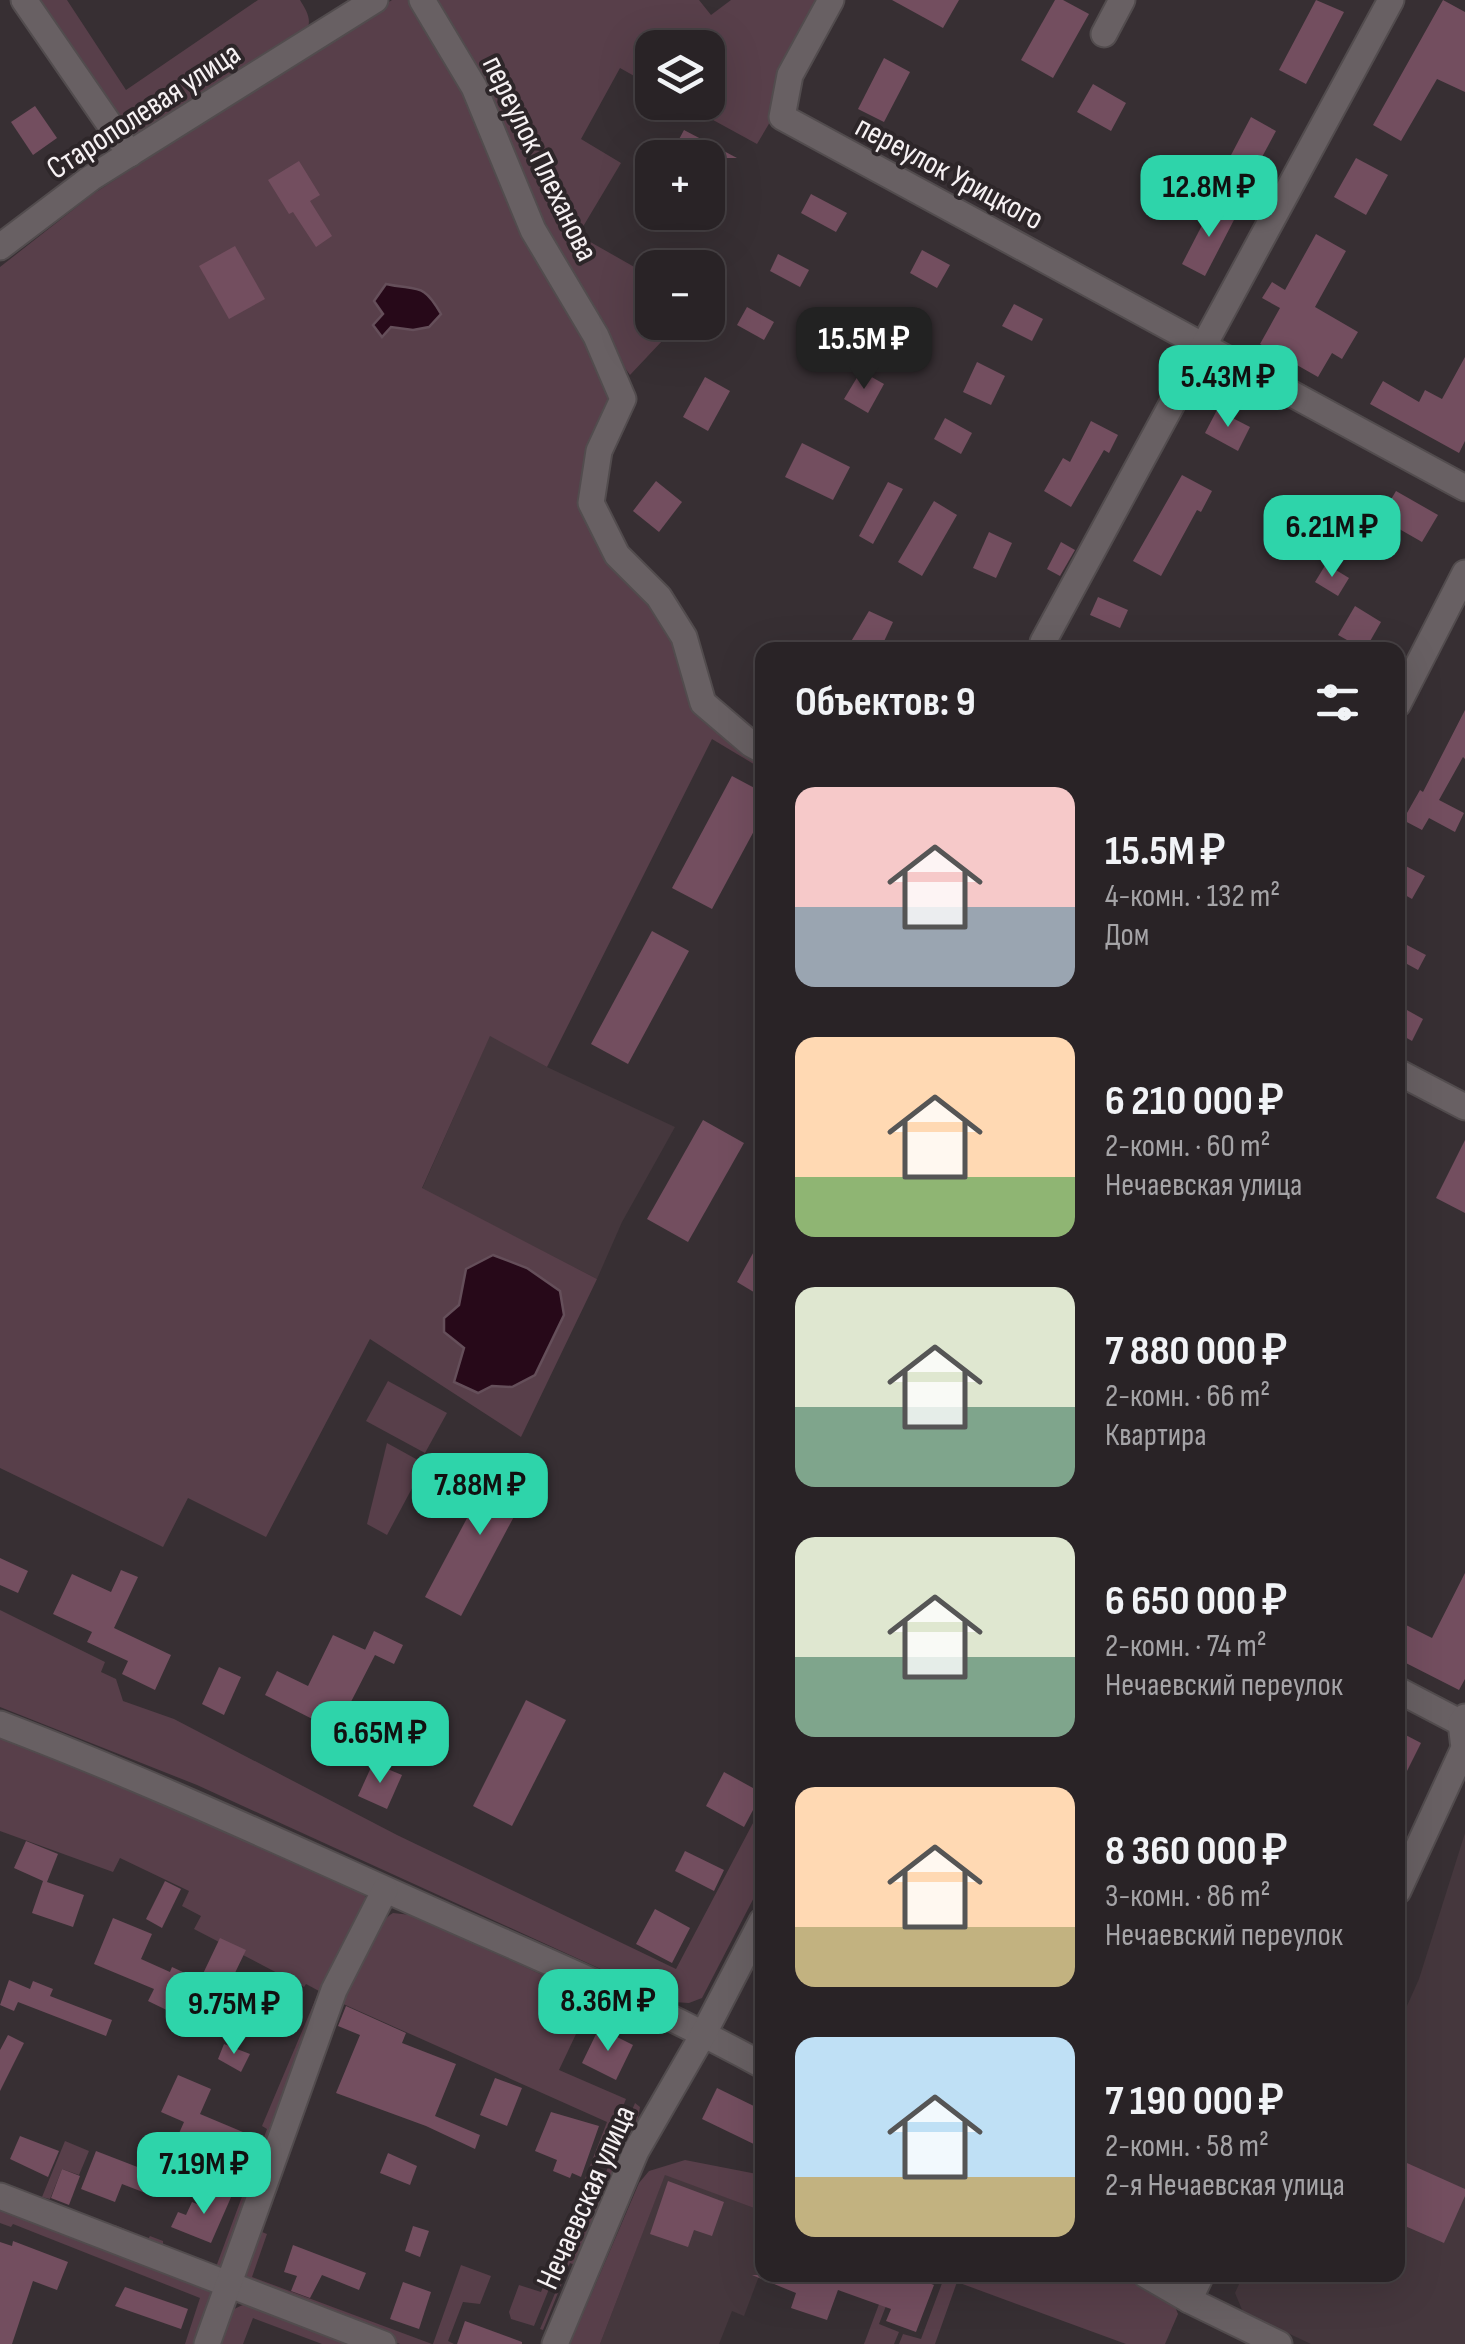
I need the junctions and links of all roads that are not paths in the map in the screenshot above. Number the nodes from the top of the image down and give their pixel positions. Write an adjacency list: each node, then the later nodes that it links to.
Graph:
1 (24, 0): 8 (street)
2 (375, 0): 8 (street, Старополевая улица)
3 (422, 0): 15 (street, переулок Плеханова)
4 (831, 0): 10 (street, переулок Урицкого)
5 (1122, 0): 7 (street)
6 (1390, 0): 10 (street)
7 (1104, 34)
8 (130, 154): 9 (street, Старополевая улица)
9 (0, 246)
10 (1202, 346): 11 (street, переулок Урицкого); 13 (street)
11 (1465, 488)
12 (1465, 573): 14 (street)
13 (1043, 642)
14 (1405, 690)
15 (755, 746)
16 (1405, 1076): 17 (street)
17 (1465, 1107)
18 (1405, 1693): 19 (street)
19 (1463, 1720): 21 (street)
20 (0, 1724): 22 (street)
21 (1405, 1876)
22 (385, 1890): 24 (street); 29 (street)
23 (755, 1935): 24 (street, Нечаевская улица)
24 (704, 2033): 25 (street); 33 (street, Нечаевская улица)
25 (755, 2061)
26 (0, 2196): 29 (street)
27 (1158, 2282): 30 (street)
28 (1197, 2282): 30 (street)
29 (228, 2286): 31 (street); 32 (street)
30 (1189, 2300): 34 (street)
31 (207, 2344)
32 (383, 2344)
33 (555, 2344)
34 (1279, 2344)

